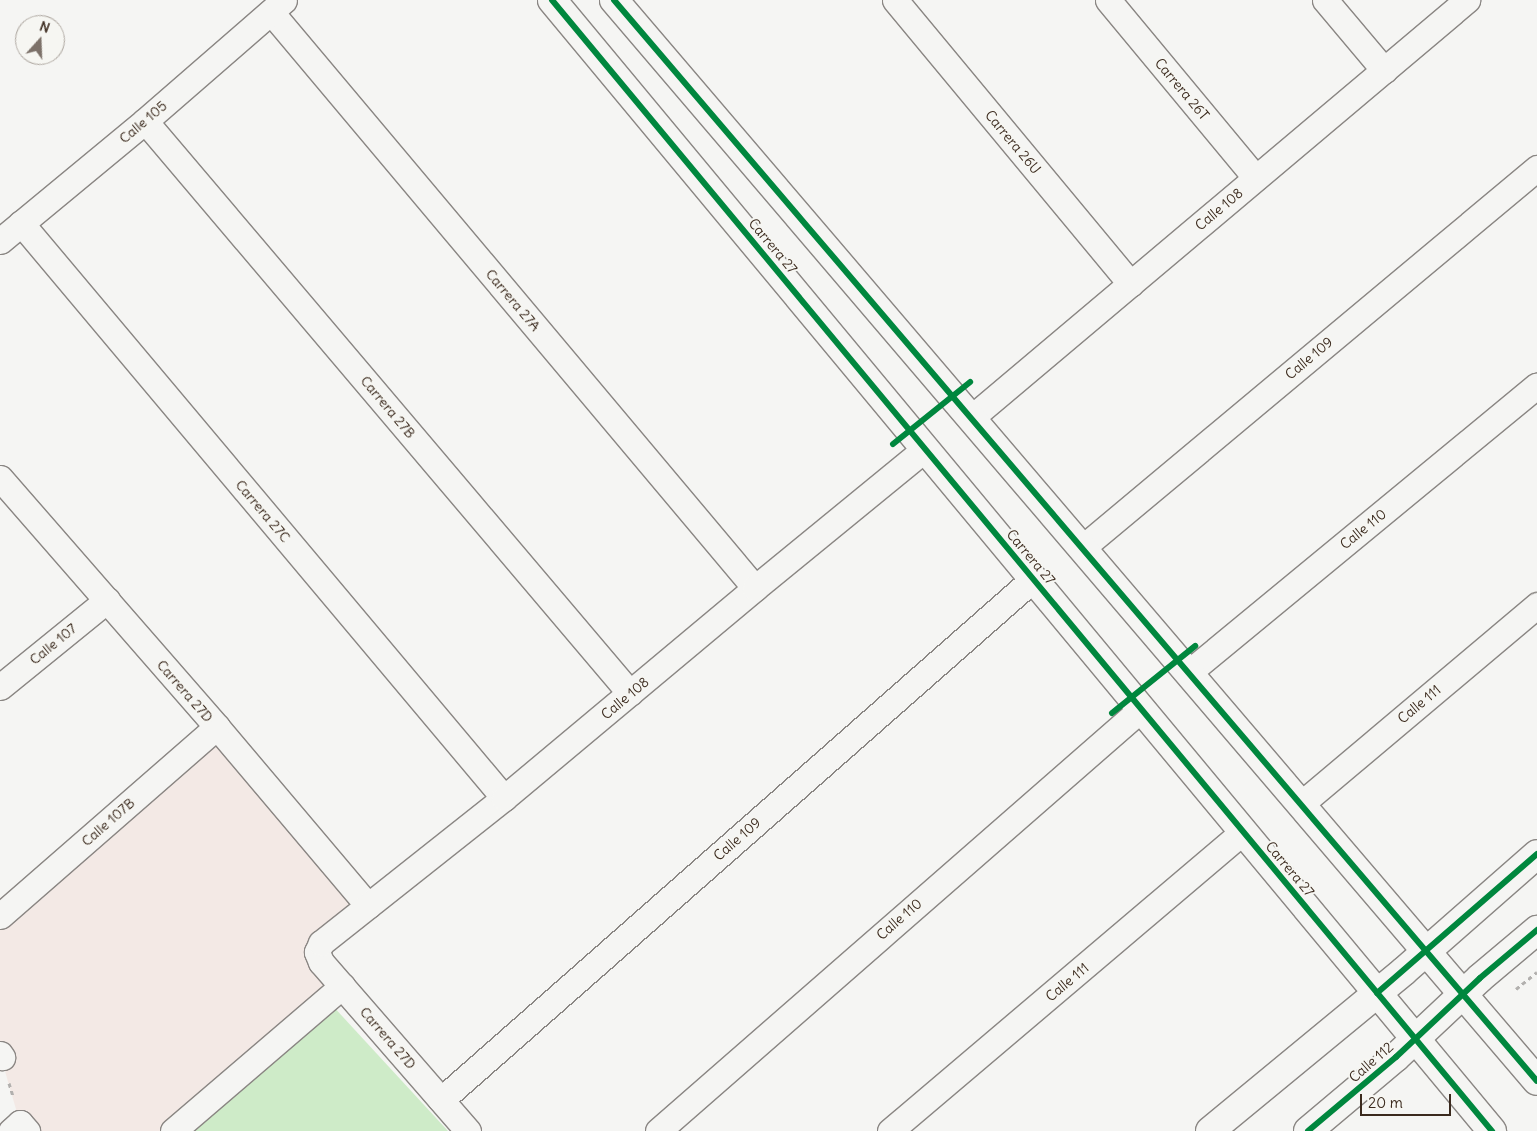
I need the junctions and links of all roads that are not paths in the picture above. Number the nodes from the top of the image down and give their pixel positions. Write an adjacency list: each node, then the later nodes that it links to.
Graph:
1 (552, 0): 17 (main road, Carrera 27)
2 (614, 0): 16 (main road)
3 (895, 0): 14 (street, Carrera 26U)
4 (1108, 0): 11 (street, Carrera 26T)
5 (1325, 0): 8 (street)
6 (1467, 0): 8 (street, Calle 108)
7 (278, 6): 9 (street, Calle 105); 21 (street, Carrera 27A)
8 (1384, 70): 11 (street, Calle 108)
9 (145, 121): 12 (street, Calle 105); 26 (street, Carrera 27B)
10 (1537, 168): 19 (street, Calle 109)
11 (1256, 178): 14 (street, Calle 108)
12 (21, 223): 13 (street, Calle 105); 29 (street, Carrera 27C)
13 (0, 241)
14 (1131, 284): 16 (street, Calle 108)
15 (1537, 385): 24 (street, Calle 110)
16 (971, 418): 19 (main road)
17 (926, 449): 20 (main road, Carrera 27); 21 (street, Calle 108)
18 (0, 478): 22 (street, Carrera 27D)
19 (1082, 548): 24 (main road)
20 (1033, 579): 27 (main road, Carrera 27); 43 (street, Calle 109)
21 (755, 588): 26 (street, Calle 108)
22 (107, 600): 25 (street, Calle 107); 28 (street, Carrera 27D)
23 (1537, 605): 30 (street, Calle 111)
24 (1188, 672): 30 (main road)
25 (0, 687)
26 (630, 693): 29 (street, Calle 108)
27 (1141, 709): 31 (main road, Carrera 27); 46 (street, Calle 110)
28 (216, 727): 33 (street, Carrera 27D); 34 (street, Calle 107B)
29 (504, 798): 33 (street, Calle 108)
30 (1301, 804): 37 (main road)
31 (1243, 832): 39 (main road, Carrera 27); 47 (street, Calle 111)
32 (1537, 854): 37 (main road)
33 (368, 906): 36 (street, Calle 108)
34 (0, 916)
35 (1537, 930): 40 (main road, Calle 112)
36 (321, 943): 38 (street, Carrera 27D)
37 (1426, 951): 39 (main road); 40 (main road)
38 (342, 986): 43 (street, Carrera 27D); 44 (street)
39 (1377, 993): 41 (main road, Carrera 27); 48 (main road)
40 (1463, 994): 41 (main road, Calle 112); 42 (main road)
41 (1415, 1039): 49 (main road, Calle 112); 50 (main road, Carrera 27)
42 (1537, 1081)
43 (441, 1100): 45 (street, Carrera 27D)
44 (173, 1131)
45 (468, 1131)
46 (658, 1131)
47 (890, 1131)
48 (1210, 1131)
49 (1308, 1131)
50 (1492, 1131)

